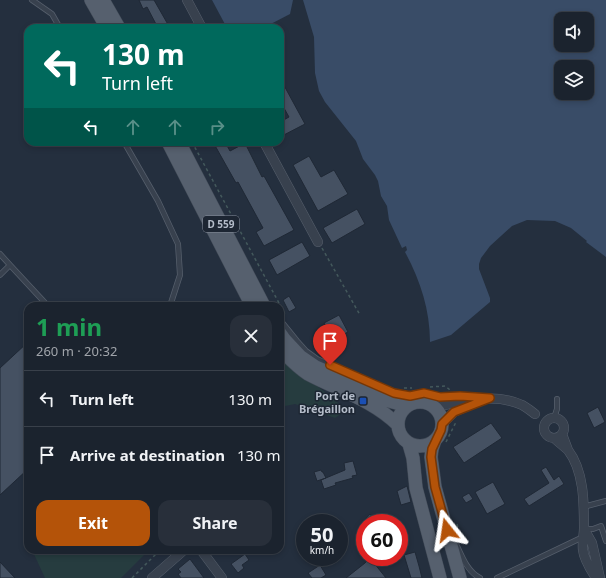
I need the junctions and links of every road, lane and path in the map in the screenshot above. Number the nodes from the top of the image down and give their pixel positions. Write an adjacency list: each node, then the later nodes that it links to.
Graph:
1 (32, 0): 5 (lane)
2 (91, 0): 6 (main road)
3 (103, 0): 7 (main road)
4 (187, 0): 8 (street)
5 (58, 24)
6 (105, 24)
7 (116, 24)
8 (200, 24)
9 (126, 146): 21 (lane)
10 (170, 146): 22 (main road, D 559)
11 (181, 146): 14 (main road, D 559)
12 (194, 146): 24 (path)
13 (266, 146): 15 (street)
14 (224, 230): 19 (lane); 23 (main road, D 559)
15 (318, 242): 26 (path)
16 (0, 254): 17 (lane)
17 (10, 265): 18 (lane); 20 (lane)
18 (0, 275)
19 (257, 279)
20 (44, 302)
21 (171, 302)
22 (250, 302)
23 (262, 302)
24 (278, 302)
25 (284, 312): 27 (path)
26 (360, 315)
27 (287, 318)
28 (284, 325): 35 (lane)
29 (284, 339): 37 (main road)
30 (284, 353): 42 (main road)
31 (425, 387): 34 (path)
32 (401, 388): 33 (path)
33 (412, 388)
34 (450, 393)
35 (490, 398): 38 (street); 40 (street); 41 (street)
36 (557, 399): 40 (lane)
37 (408, 406): 38 (main road); 42 (main road)
38 (434, 407): 41 (main road)
39 (457, 418): 44 (path)
40 (549, 421): 43 (street); 43 (street)
41 (442, 424): 44 (main road)
42 (398, 425): 45 (main road)
43 (559, 436): 47 (street)
44 (440, 443): 45 (main road); 48 (main road)
45 (409, 444): 58 (main road)
46 (606, 501): 47 (lane)
47 (583, 506): 49 (street)
48 (451, 526): 51 (path); 59 (main road); 60 (lane)
49 (584, 533): 50 (lane); 61 (lane); 62 (street); 63 (street)
50 (606, 540)
51 (462, 541)
52 (156, 554): 55 (path)
53 (179, 554): 56 (street)
54 (204, 554): 57 (street)
55 (132, 578)
56 (152, 578)
57 (222, 578)
58 (440, 578)
59 (460, 578)
60 (480, 578)
61 (497, 578)
62 (596, 578)
63 (600, 578)

